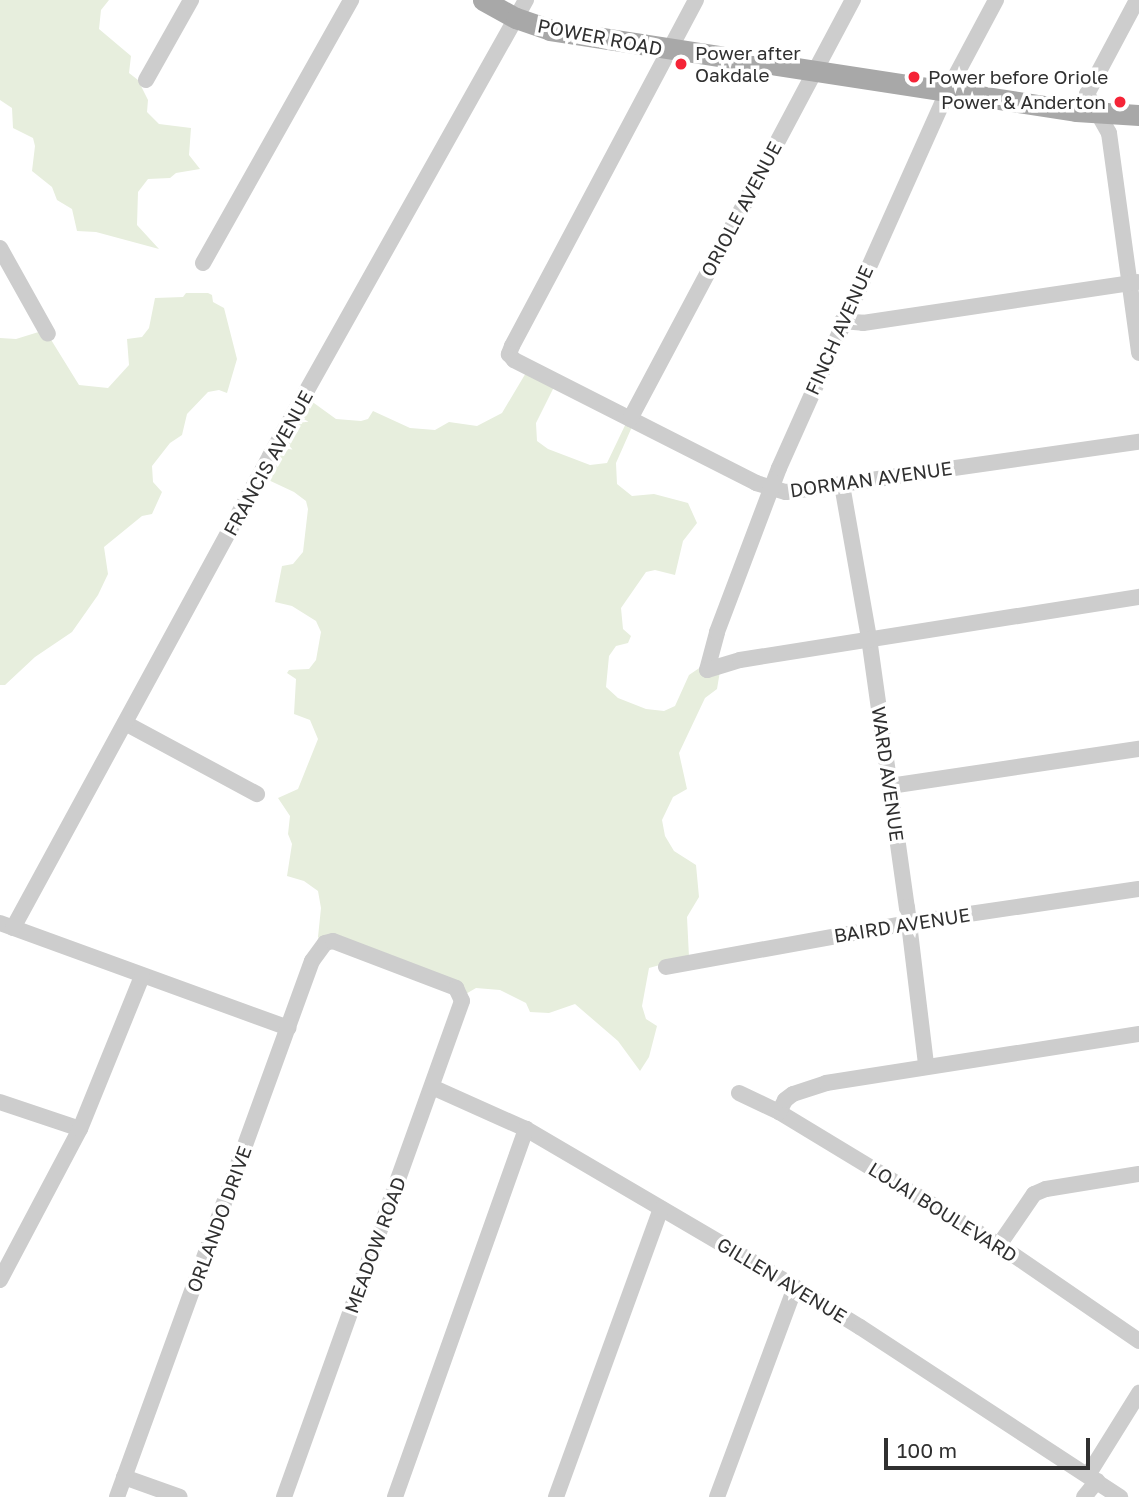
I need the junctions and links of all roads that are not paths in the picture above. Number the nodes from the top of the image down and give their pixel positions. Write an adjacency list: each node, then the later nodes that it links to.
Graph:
1 (191, 0): 11 (street)
2 (351, 0): 16 (street)
3 (483, 0): 8 (main road, POWER ROAD)
4 (696, 0): 9 (street)
5 (853, 0): 10 (street, ORIOLE AVENUE)
6 (996, 0): 12 (street, FINCH AVENUE)
7 (1137, 0): 13 (street)
8 (521, 9): 9 (main road, POWER ROAD); 27 (street, FRANCIS AVENUE)
9 (669, 51): 10 (main road, POWER ROAD); 21 (street, DORMAN AVENUE)
10 (814, 72): 12 (main road, POWER ROAD); 21 (street, ORIOLE AVENUE)
11 (146, 80)
12 (948, 90): 13 (main road, POWER ROAD); 18 (street, FINCH AVENUE)
13 (1098, 113): 14 (main road, POWER ROAD); 17 (street)
14 (1139, 114)
15 (0, 248): 19 (street)
16 (203, 263)
17 (1134, 282): 18 (street); 20 (street)
18 (842, 321): 24 (street, FINCH AVENUE)
19 (48, 334)
20 (1139, 353)
21 (630, 419): 24 (street, DORMAN AVENUE)
22 (1139, 442): 23 (street, DORMAN AVENUE)
23 (842, 485): 24 (street, DORMAN AVENUE); 26 (street, WARD AVENUE)
24 (771, 490): 26 (street, FINCH AVENUE)
25 (1139, 597): 26 (street)
26 (869, 638): 29 (street, WARD AVENUE)
27 (125, 723): 30 (street); 33 (street, FRANCIS AVENUE)
28 (1139, 749): 29 (street)
29 (890, 786): 32 (street, WARD AVENUE)
30 (257, 794)
31 (1139, 890): 32 (street, BAIRD AVENUE)
32 (908, 923): 35 (street, BAIRD AVENUE); 39 (street, WARD AVENUE)
33 (6, 925): 36 (street)
34 (325, 943): 37 (street, ORLANDO DRIVE); 40 (street, MEADOW ROAD)
35 (666, 967)
36 (142, 976): 37 (street); 44 (street)
37 (288, 1028): 53 (street, ORLANDO DRIVE)
38 (1139, 1034): 39 (street)
39 (926, 1065): 43 (street)
40 (432, 1087): 45 (street, GILLEN AVENUE); 57 (street, MEADOW ROAD)
41 (739, 1093): 43 (street, LOJAI BOULEVARD)
42 (0, 1102): 44 (street)
43 (779, 1112): 48 (street, LOJAI BOULEVARD)
44 (80, 1129): 49 (street)
45 (526, 1129): 47 (street, GILLEN AVENUE); 58 (street)
46 (1139, 1174): 48 (street)
47 (661, 1208): 50 (street, GILLEN AVENUE); 59 (street)
48 (999, 1245): 51 (street, LOJAI BOULEVARD)
49 (0, 1280)
50 (795, 1287): 54 (street, GILLEN AVENUE); 60 (street)
51 (1139, 1341)
52 (1139, 1393): 54 (street)
53 (124, 1476): 55 (street, ORLANDO DRIVE); 56 (street)
54 (1093, 1478): 61 (street); 62 (street, GILLEN AVENUE)
55 (117, 1497)
56 (180, 1497)
57 (284, 1497)
58 (395, 1497)
59 (556, 1497)
60 (717, 1497)
61 (1084, 1497)
62 (1119, 1497)

